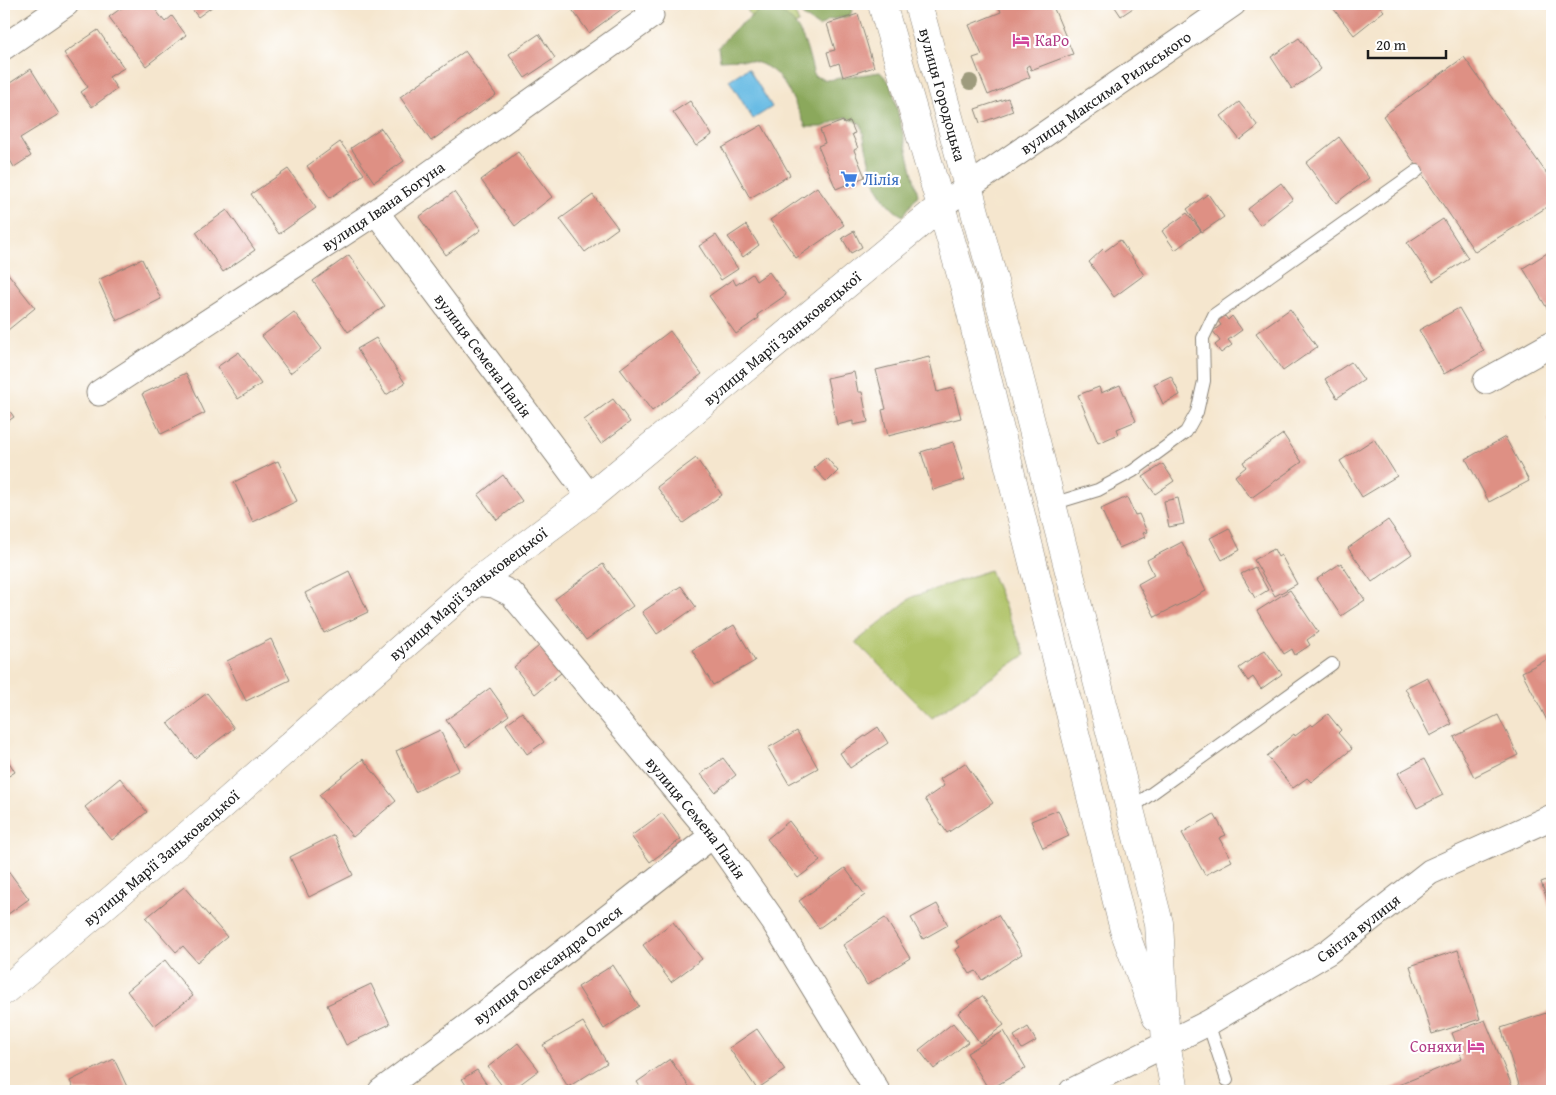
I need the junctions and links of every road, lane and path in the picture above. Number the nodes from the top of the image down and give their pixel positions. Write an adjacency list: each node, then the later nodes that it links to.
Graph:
1 (66, 4): 6 (street)
2 (647, 4): 10 (street, вулиця Івана Богуна)
3 (882, 4): 9 (main road)
4 (918, 4): 8 (main road, вулиця Городоцька)
5 (1233, 4): 8 (street, вулиця Максима Рильського)
6 (4, 47)
7 (1416, 171): 15 (lane)
8 (968, 186): 9 (street, вулиця Максима Рильського); 15 (main road, вулиця Городоцька)
9 (941, 206): 14 (main road, вулиця Марії Заньковецької); 23 (main road)
10 (376, 212): 13 (street, вулиця Івана Богуна); 14 (street, вулиця Семена Палія)
11 (1552, 344): 12 (street)
12 (1486, 381)
13 (99, 393)
14 (590, 497): 16 (main road, вулиця Марії Заньковецької)
15 (1052, 504): 18 (main road, вулиця Городоцька)
16 (475, 583): 20 (street, вулиця Семена Палія); 21 (main road, вулиця Марії Заньковецької)
17 (1332, 664): 18 (lane)
18 (1130, 810): 23 (main road, вулиця Городоцька)
19 (1552, 817): 22 (street, Світла вулиця)
20 (712, 835): 25 (street, вулиця Олександра Олеся); 26 (street, вулиця Семена Палія)
21 (4, 991)
22 (1208, 1023): 23 (street, Світла вулиця); 24 (lane)
23 (1166, 1044): 27 (street, Світла вулиця); 28 (main road)
24 (1227, 1080)
25 (381, 1091)
26 (877, 1091)
27 (1072, 1091)
28 (1175, 1091)

